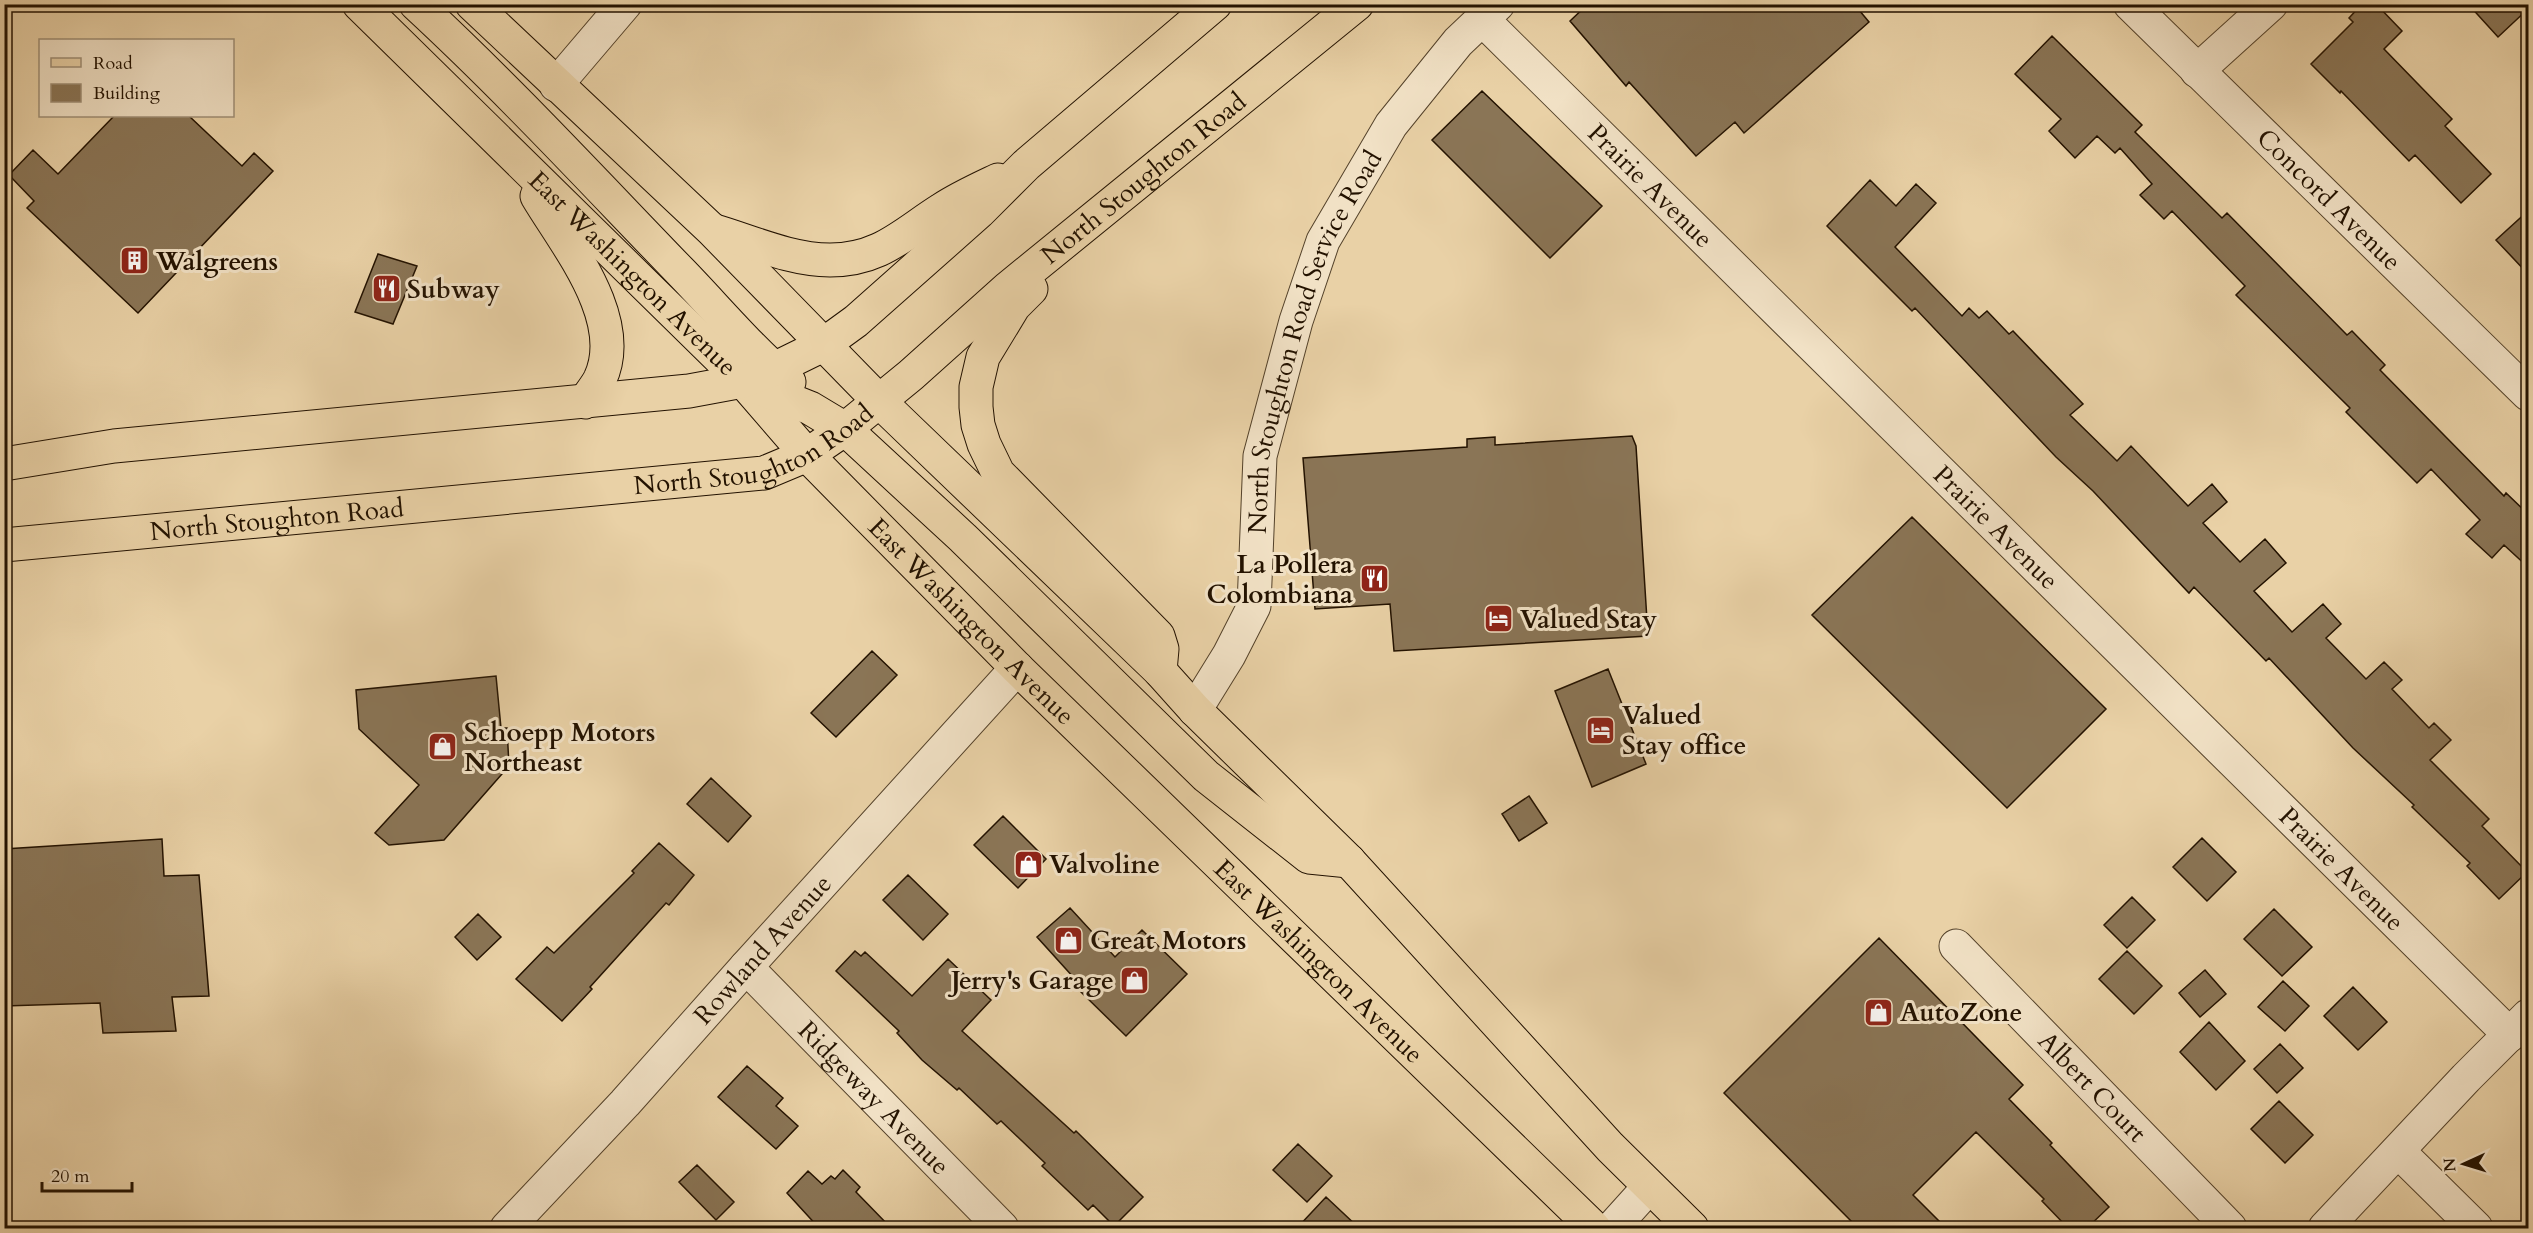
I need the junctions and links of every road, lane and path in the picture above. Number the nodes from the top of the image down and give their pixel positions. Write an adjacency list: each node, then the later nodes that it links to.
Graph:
1 (359, 4): 12 (main road, East Washington Avenue)
2 (416, 4): 17 (main road)
3 (472, 4): 11 (main road)
4 (626, 4): 11 (street)
5 (1215, 4): 13 (main road)
6 (1357, 4): 14 (main road, North Stoughton Road)
7 (2130, 4): 10 (street, Concord Avenue)
8 (2271, 4): 10 (street)
9 (1490, 12): 28 (street, North Stoughton Road Service Road); 32 (street, Prairie Avenue)
10 (2197, 71): 19 (street, Concord Avenue)
11 (556, 85): 15 (main road)
12 (511, 154): 18 (main road, East Washington Avenue); 21 (main road)
13 (1026, 165): 15 (main road); 16 (main road)
14 (1140, 180): 20 (main road, North Stoughton Road); 27 (main road)
15 (712, 230): 16 (main road)
16 (823, 345): 17 (main road); 20 (main road)
17 (774, 369): 18 (main road); 20 (main road)
18 (742, 381): 21 (main road); 22 (main road); 23 (main road, East Washington Avenue)
19 (2526, 387)
20 (879, 401): 22 (main road, North Stoughton Road); 27 (main road)
21 (585, 402): 24 (main road)
22 (845, 429): 23 (main road, North Stoughton Road); 29 (main road)
23 (807, 455): 25 (main road, North Stoughton Road); 26 (main road, East Washington Avenue)
24 (4, 464)
25 (4, 545)
26 (1017, 668): 31 (street, Rowland Avenue); 37 (main road, East Washington Avenue)
27 (1160, 671): 28 (main road)
28 (1196, 710): 29 (main road)
29 (1349, 861): 34 (main road)
30 (1956, 946): 40 (street, Albert Court)
31 (746, 967): 35 (street, Rowland Avenue); 36 (street, Ridgeway Avenue)
32 (2519, 1026): 33 (street)
33 (2398, 1151): 41 (street); 42 (street)
34 (1649, 1187): 38 (street); 39 (main road)
35 (507, 1228)
36 (1002, 1228)
37 (1594, 1228)
38 (1612, 1228)
39 (1692, 1228)
40 (2230, 1228)
41 (2325, 1228)
42 (2476, 1228)

